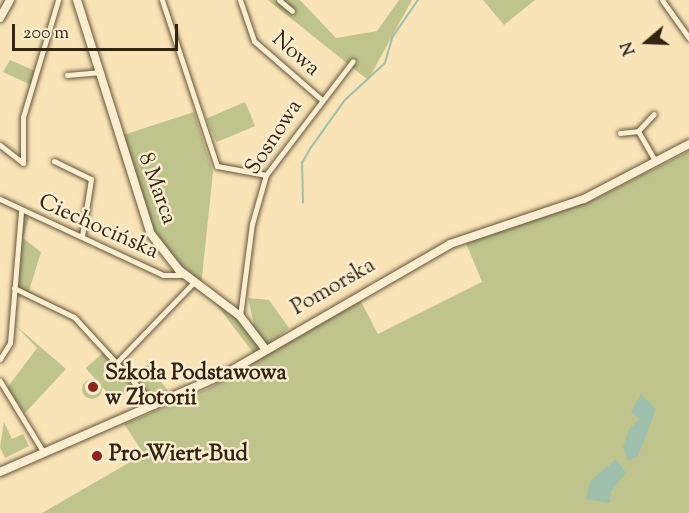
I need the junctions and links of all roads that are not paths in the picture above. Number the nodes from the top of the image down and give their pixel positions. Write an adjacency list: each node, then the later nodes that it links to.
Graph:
1 (10, 0): 9 (main road)
2 (58, 0): 19 (street)
3 (77, 0): 12 (main road, 8 Marca)
4 (162, 0): 22 (street)
5 (240, 0): 14 (street, Nowa)
6 (279, 0): 8 (street)
7 (662, 0): 10 (street)
8 (292, 11)
9 (0, 18)
10 (689, 38)
11 (353, 61): 14 (street, Sosnowa)
12 (99, 72): 13 (street); 26 (main road, 8 Marca)
13 (67, 75)
14 (321, 99): 22 (street, Sosnowa)
15 (654, 114): 16 (street)
16 (638, 131): 17 (street); 21 (street)
17 (620, 133)
18 (689, 144): 21 (main road, Pomorska)
19 (0, 145)
20 (54, 161): 25 (street)
21 (656, 162): 30 (main road, Pomorska)
22 (266, 176): 29 (street, Sosnowa)
23 (0, 199): 24 (street, Ciechocińska)
24 (21, 211): 25 (street, Ciechocińska); 28 (street)
25 (82, 236): 26 (street, Ciechocińska)
26 (184, 274): 27 (main road, 8 Marca)
27 (194, 284): 29 (main road, 8 Marca); 32 (street)
28 (14, 288): 31 (street); 32 (street)
29 (240, 316): 30 (main road, 8 Marca)
30 (266, 350): 34 (main road, Pomorska)
31 (0, 359)
32 (118, 361): 34 (street)
33 (0, 381): 35 (street)
34 (155, 405): 35 (main road, Pomorska)
35 (44, 453): 36 (main road, Pomorska)
36 (0, 472)

